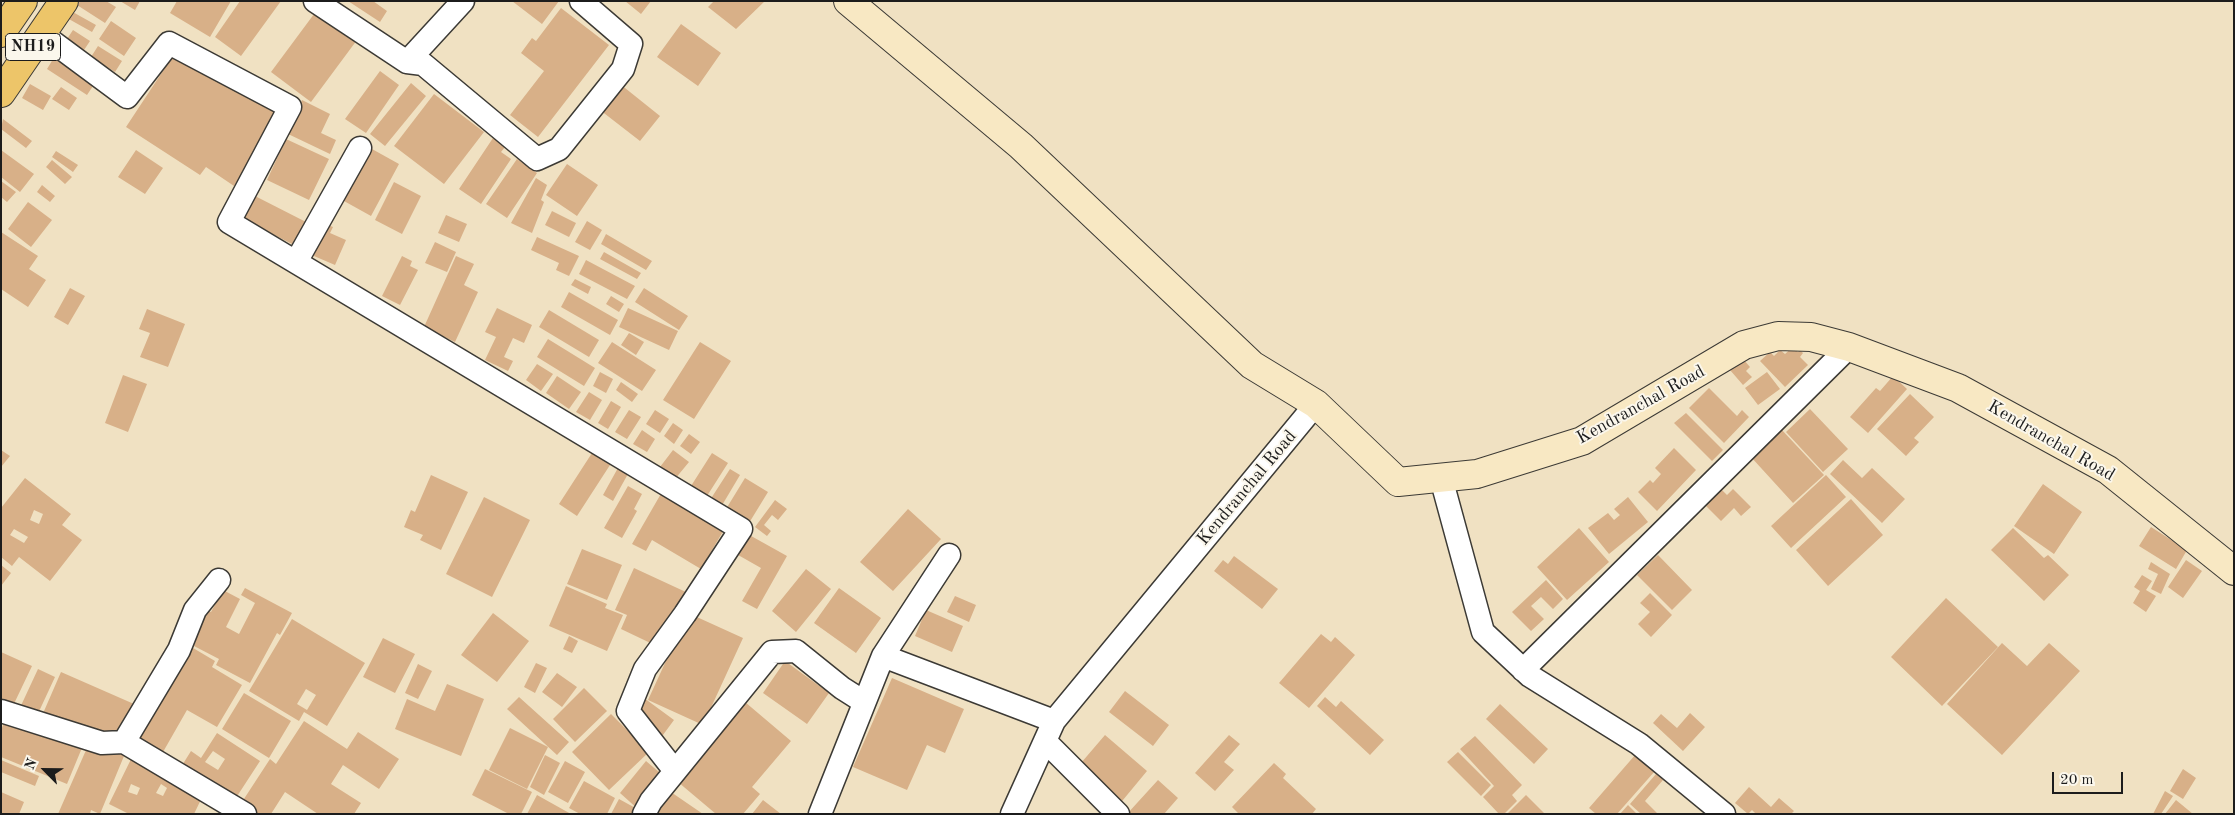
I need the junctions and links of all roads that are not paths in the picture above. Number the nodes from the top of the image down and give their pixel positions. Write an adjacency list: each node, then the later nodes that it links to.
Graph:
1 (23, 1): 7 (highway, NH19)
2 (64, 1): 8 (highway, NH19)
3 (315, 1): 9 (street)
4 (463, 1): 9 (street)
5 (581, 1): 9 (street)
6 (848, 1): 14 (street)
7 (1, 33)
8 (42, 34): 10 (highway, NH19); 12 (street)
9 (407, 62)
10 (1, 93)
11 (360, 148): 12 (street)
12 (296, 262): 25 (street)
13 (1849, 347): 15 (street, Kendranchal Road); 17 (street, Kendranchal Road); 20 (street)
14 (1316, 404): 15 (street, Kendranchal Road); 23 (street, Kendranchal Road)
15 (1441, 478): 20 (street)
16 (949, 555): 19 (street)
17 (2234, 570)
18 (219, 580): 24 (street)
19 (883, 656): 21 (street); 23 (street)
20 (1523, 670): 31 (street)
21 (864, 702): 25 (street); 28 (street)
22 (3, 714): 24 (street)
23 (1049, 731): 29 (street, Kendranchal Road); 30 (street)
24 (124, 742): 26 (street)
25 (675, 771): 27 (street)
26 (245, 814)
27 (644, 814)
28 (820, 814)
29 (1012, 814)
30 (1118, 814)
31 (1724, 814)

